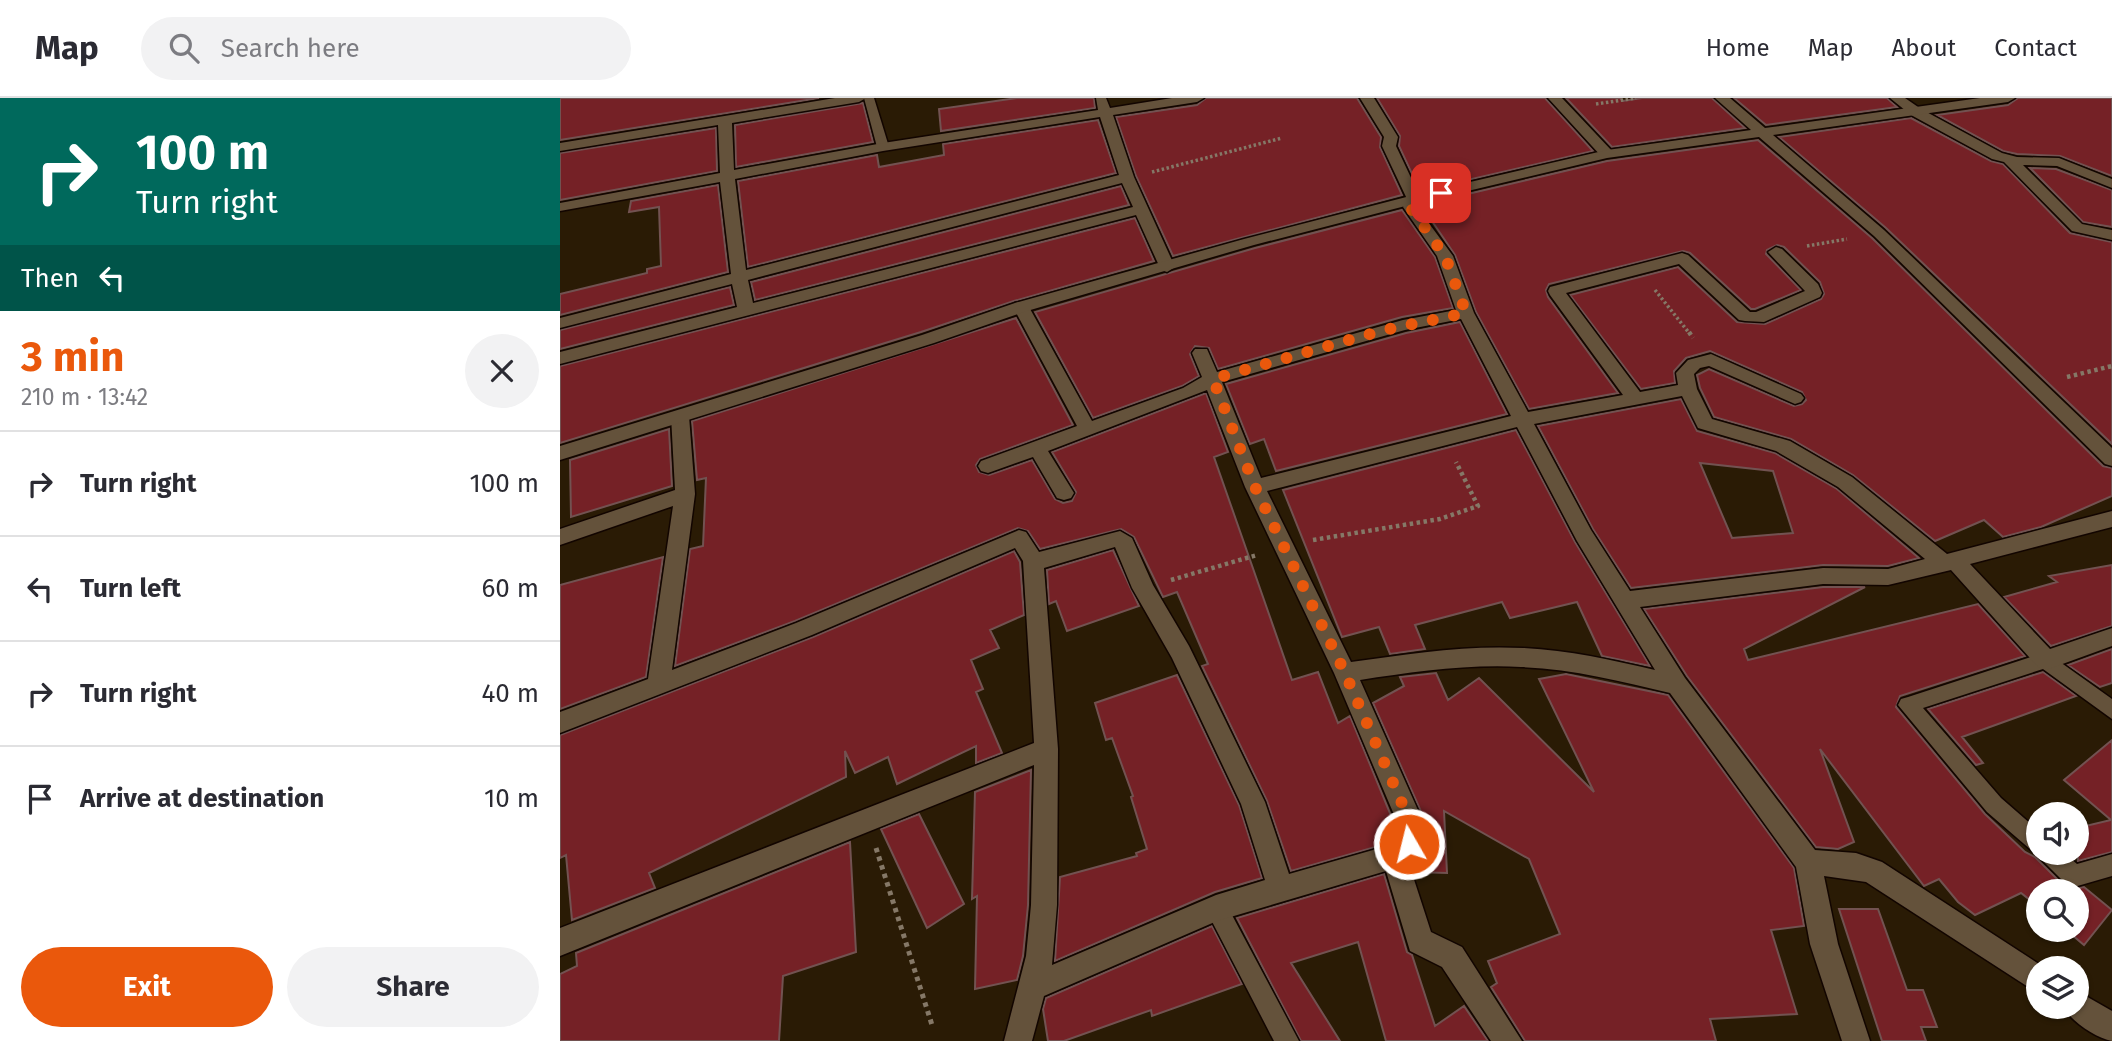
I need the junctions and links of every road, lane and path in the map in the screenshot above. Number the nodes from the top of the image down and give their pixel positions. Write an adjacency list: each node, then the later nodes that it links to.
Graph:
1 (859, 98): 9 (street)
2 (869, 98): 17 (lane)
3 (1196, 98): 11 (street)
4 (1367, 98): 23 (street)
5 (1636, 98): 10 (path)
6 (1722, 98): 14 (street)
7 (1897, 98): 12 (street)
8 (2008, 98): 12 (street)
9 (841, 99): 13 (street)
10 (1560, 104): 18 (street)
11 (1102, 105): 17 (street); 21 (street)
12 (1916, 112): 14 (street); 19 (street)
13 (725, 120): 16 (street); 20 (street)
14 (1761, 133): 18 (street); 26 (street)
15 (1282, 138): 21 (path)
16 (560, 147)
17 (883, 147): 20 (street)
18 (1607, 154): 23 (street)
19 (2009, 159): 22 (street); 27 (street)
20 (726, 176): 24 (street); 31 (street)
21 (1127, 177): 25 (street); 31 (street)
22 (2112, 184)
23 (1414, 199): 29 (street); 34 (street)
24 (560, 207)
25 (1141, 209): 29 (street); 33 (street)
26 (1879, 233): 28 (path); 41 (street)
27 (2112, 234)
28 (1776, 252): 30 (street)
29 (1167, 267): 32 (street)
30 (1639, 269): 38 (path); 43 (street)
31 (738, 276): 33 (street); 35 (street)
32 (1021, 307): 45 (street); 47 (street)
33 (746, 310): 37 (street)
34 (1466, 313): 40 (street); 46 (street)
35 (560, 323)
36 (1201, 353): 40 (street)
37 (560, 358)
38 (1712, 360): 42 (street); 44 (street)
39 (2112, 366): 41 (path)
40 (1213, 379): 47 (street); 53 (street)
41 (2036, 386): 51 (street)
42 (1688, 389): 43 (street); 60 (street)
43 (1635, 398): 46 (street)
44 (1795, 398)
45 (680, 416): 50 (street); 54 (street)
46 (1524, 419): 48 (street); 62 (street)
47 (1088, 430): 49 (street)
48 (1444, 439): 53 (street); 58 (path)
49 (1037, 448): 52 (street); 55 (street)
50 (560, 453)
51 (2112, 459)
52 (988, 466)
53 (1255, 487): 58 (street)
54 (685, 494): 57 (street); 66 (street)
55 (1064, 494)
56 (2112, 519): 60 (street)
57 (560, 537)
58 (1283, 548): 61 (path); 65 (street)
59 (1033, 560): 61 (street); 66 (street); 70 (street)
60 (1950, 563): 62 (street); 64 (street)
61 (1143, 588): 77 (street)
62 (1624, 600): 67 (street)
63 (2112, 637): 64 (street)
64 (2046, 660): 68 (lane); 72 (lane)
65 (1345, 673): 67 (street); 73 (street)
66 (659, 684): 69 (street)
67 (1677, 685): 74 (street)
68 (2112, 710)
69 (560, 723)
70 (1046, 749): 71 (street); 81 (street)
71 (867, 821): 79 (street); 83 (path)
72 (2026, 833)
73 (1394, 856): 77 (street); 87 (street)
74 (1808, 862): 80 (street); 88 (street)
75 (2062, 865): 76 (lane)
76 (2112, 865)
77 (1281, 888): 78 (street)
78 (1216, 908): 81 (street); 86 (lane)
79 (560, 942)
80 (2026, 971)
81 (1032, 987): 85 (street)
82 (2089, 1013): 84 (street)
83 (932, 1026)
84 (2112, 1028)
85 (1017, 1041)
86 (1287, 1041)
87 (1508, 1041)
88 (1856, 1041)

